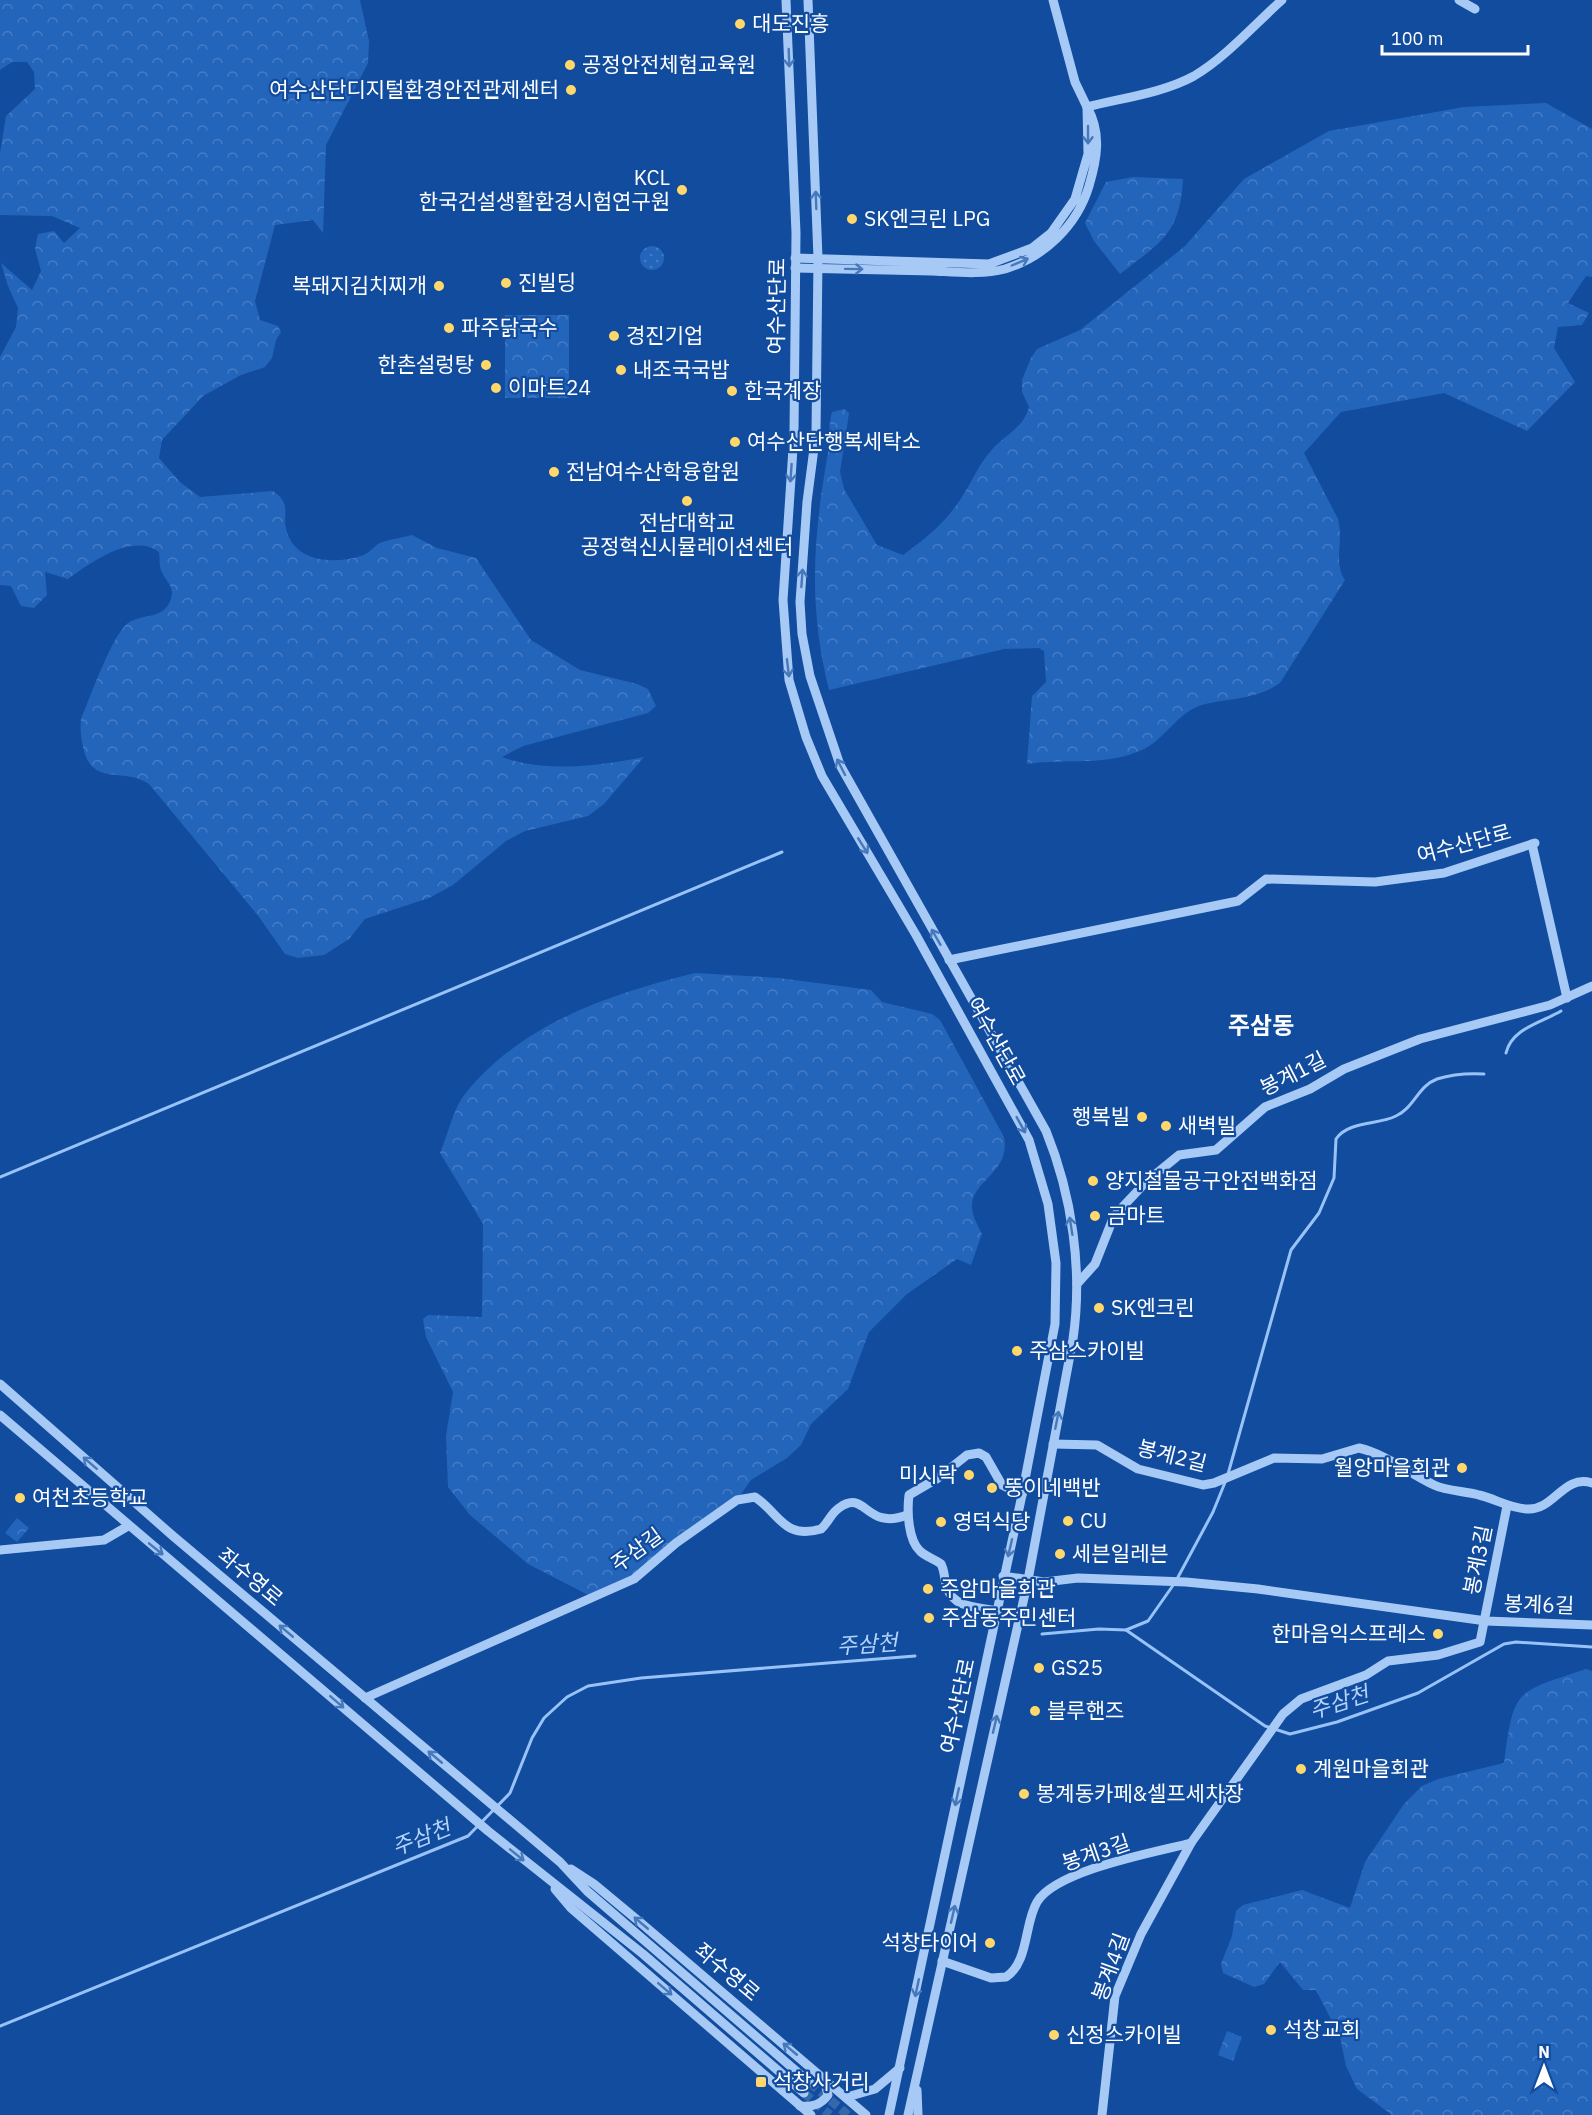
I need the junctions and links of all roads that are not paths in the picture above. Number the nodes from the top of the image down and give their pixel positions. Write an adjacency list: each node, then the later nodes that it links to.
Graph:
1 (786, 0): 9 (street, 여수산단로, one-way to 9)
2 (808, 0): 8 (street, 여수산단로, one-way to 2)
3 (1053, 0): 7 (street)
4 (1281, 0): 7 (street)
5 (1459, 0): 6 (street)
6 (1474, 9)
7 (1088, 107): 8 (street, one-way to 8); 10 (street, one-way to 7)
8 (819, 258): 9 (street); 10 (street, 여수산단로)
9 (795, 263): 10 (street); 14 (street, 여수산단로, one-way to 14)
10 (819, 269): 11 (street, 여수산단로, one-way to 10)
11 (950, 960): 13 (street, 여수산단로); 15 (street, 여수산단로, one-way to 11)
12 (1592, 986): 13 (street, 봉계1길)
13 (1567, 998): 15 (street, 봉계1길)
14 (1056, 1284): 15 (street); 20 (street, 여수산단로)
15 (1077, 1284): 18 (street, 여수산단로, one-way to 15)
16 (0, 1384): 30 (street, 좌수영로, one-way to 16)
17 (0, 1415): 23 (street, 좌수영로)
18 (1053, 1444): 21 (street, 봉계2길); 26 (street, 여수산단로)
19 (1592, 1483): 21 (street, 봉계2길)
20 (1022, 1495): 22 (street); 25 (street, 여수산단로, one-way to 25)
21 (1507, 1506): 28 (street, 봉계3길)
22 (907, 1515): 27 (street); 30 (street, 주삼길)
23 (128, 1526): 24 (street); 33 (street, 좌수영로, one-way to 33)
24 (0, 1550)
25 (1003, 1576): 26 (street); 27 (street, 여수산단로)
26 (1028, 1580): 28 (street, 봉계3길); 34 (street, 여수산단로, one-way to 26)
27 (996, 1611): 35 (street, 여수산단로, one-way to 35)
28 (1486, 1621): 29 (street, 봉계6길); 31 (street, 봉계3길)
29 (1592, 1625)
30 (365, 1698): 32 (street, 좌수영로, one-way to 30)
31 (1191, 1844): 34 (street, 봉계3길); 47 (street, 봉계4길)
32 (560, 1862): 37 (street, 좌수영로, one-way to 32); 38 (street, 좌수영로)
33 (546, 1878): 39 (street, 좌수영로); 41 (street, 좌수영로, one-way to 41)
34 (942, 1961): 36 (street, 여수산단로)
35 (900, 2068): 40 (street); 44 (street, 여수산단로)
36 (917, 2075): 45 (street, 여수산단로); 46 (street)
37 (823, 2076): 40 (street, 좌수영로); 41 (street)
38 (810, 2083)
39 (804, 2093)
40 (847, 2097): 43 (street, 좌수영로)
41 (800, 2106): 42 (street, 좌수영로)
42 (811, 2115)
43 (866, 2115)
44 (889, 2115)
45 (908, 2115)
46 (918, 2115)
47 (1102, 2115)

